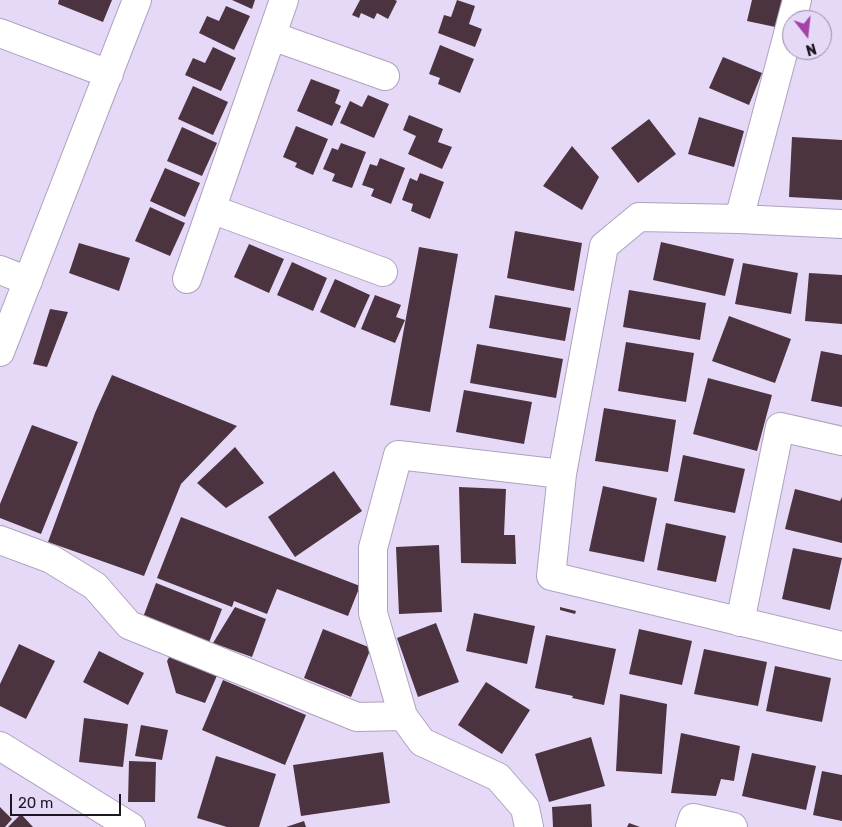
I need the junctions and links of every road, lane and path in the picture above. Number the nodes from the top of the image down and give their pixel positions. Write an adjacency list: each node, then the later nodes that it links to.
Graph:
1 (137, 0): 6 (street)
2 (284, 0): 5 (street)
3 (797, 0): 9 (street)
4 (0, 34): 6 (street)
5 (272, 36): 7 (street); 8 (street)
6 (108, 74): 14 (street)
7 (385, 76)
8 (211, 210): 12 (street); 13 (street)
9 (739, 219): 10 (street); 17 (street)
10 (842, 224)
11 (0, 270): 14 (street)
12 (383, 272)
13 (187, 279)
14 (28, 281): 15 (street)
15 (0, 352)
16 (842, 441): 19 (street)
17 (562, 474): 19 (street); 21 (street)
18 (0, 540): 21 (street)
19 (740, 622): 20 (street)
20 (842, 646)
21 (403, 716): 24 (street)
22 (0, 746): 23 (street)
23 (131, 827)
24 (529, 827)
25 (690, 827): 26 (street)
26 (733, 827)

